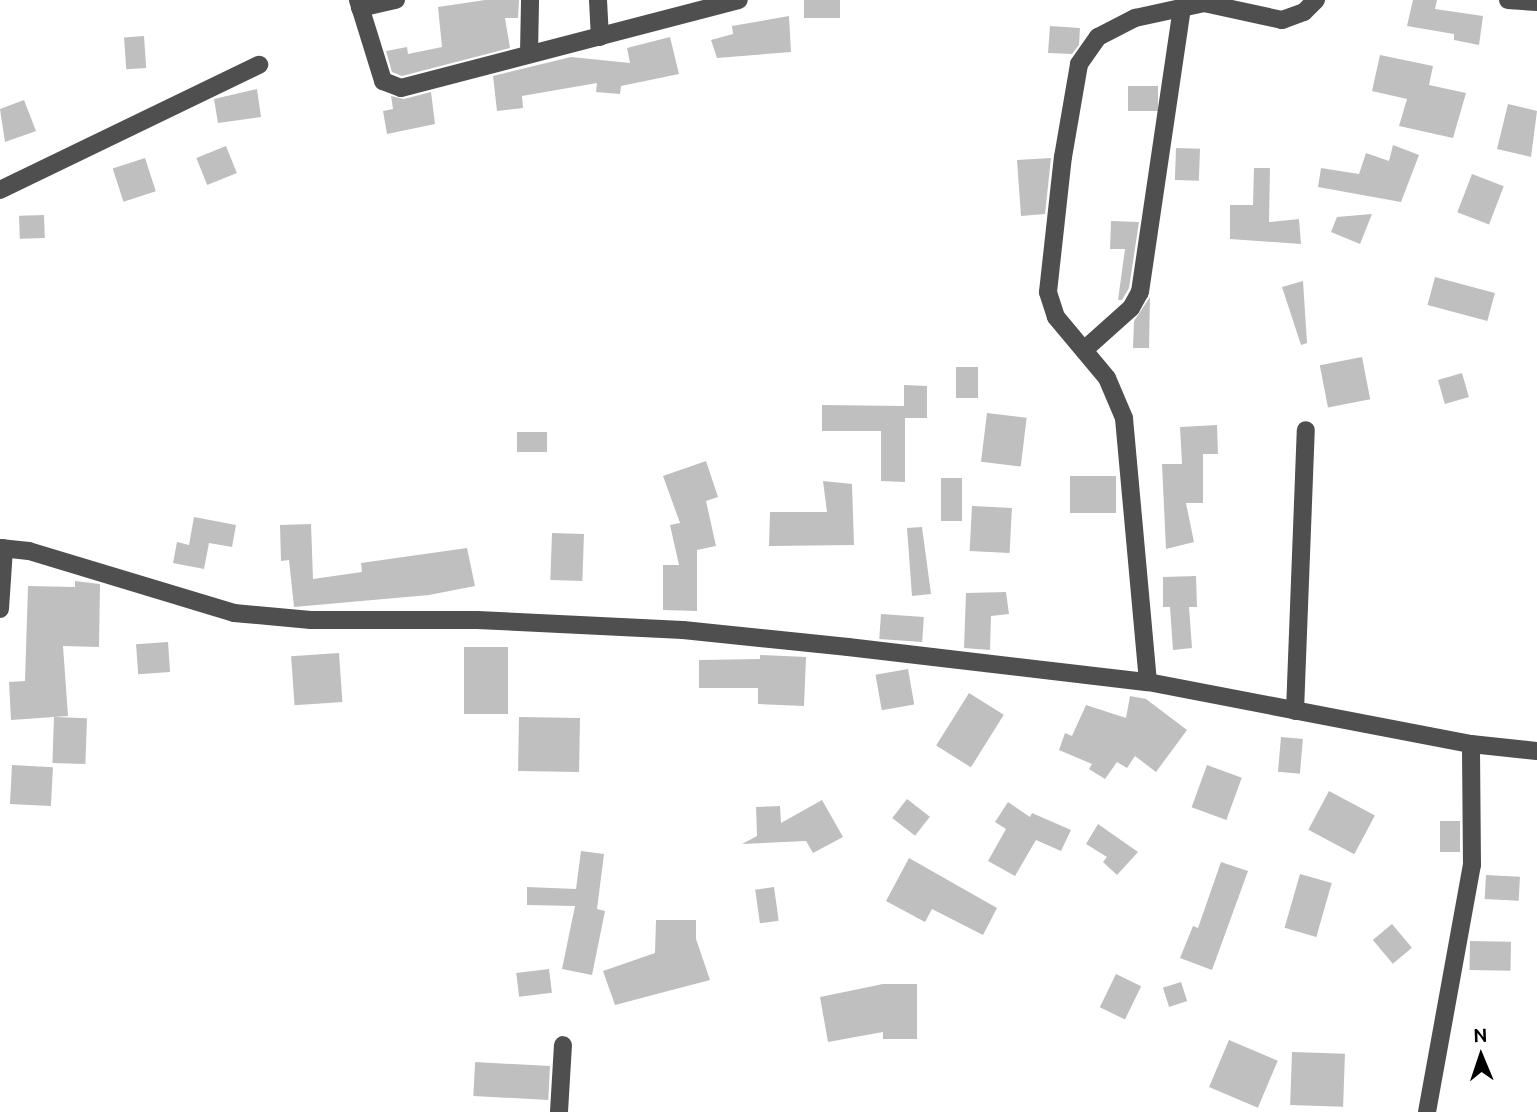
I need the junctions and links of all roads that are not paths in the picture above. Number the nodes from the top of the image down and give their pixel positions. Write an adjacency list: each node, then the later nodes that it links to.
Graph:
1 (396, 0): 8 (street)
2 (530, 0): 12 (street)
3 (598, 0): 11 (street)
4 (739, 0): 10 (street)
5 (1316, 0): 9 (street)
6 (1508, 0): 7 (street)
7 (1537, 2)
8 (359, 4): 12 (street)
9 (1182, 6): 15 (street); 15 (street)
10 (686, 7): 11 (street)
11 (600, 37): 12 (street)
12 (529, 54)
13 (259, 65): 14 (street)
14 (0, 190)
15 (1084, 350): 19 (street)
16 (1306, 430): 20 (street)
17 (2, 548): 18 (street); 19 (street)
18 (0, 609)
19 (1148, 682): 20 (street)
20 (1295, 711): 21 (street)
21 (1471, 744): 22 (street); 25 (street)
22 (1537, 751)
23 (563, 1045): 24 (street)
24 (559, 1112)
25 (1427, 1112)

